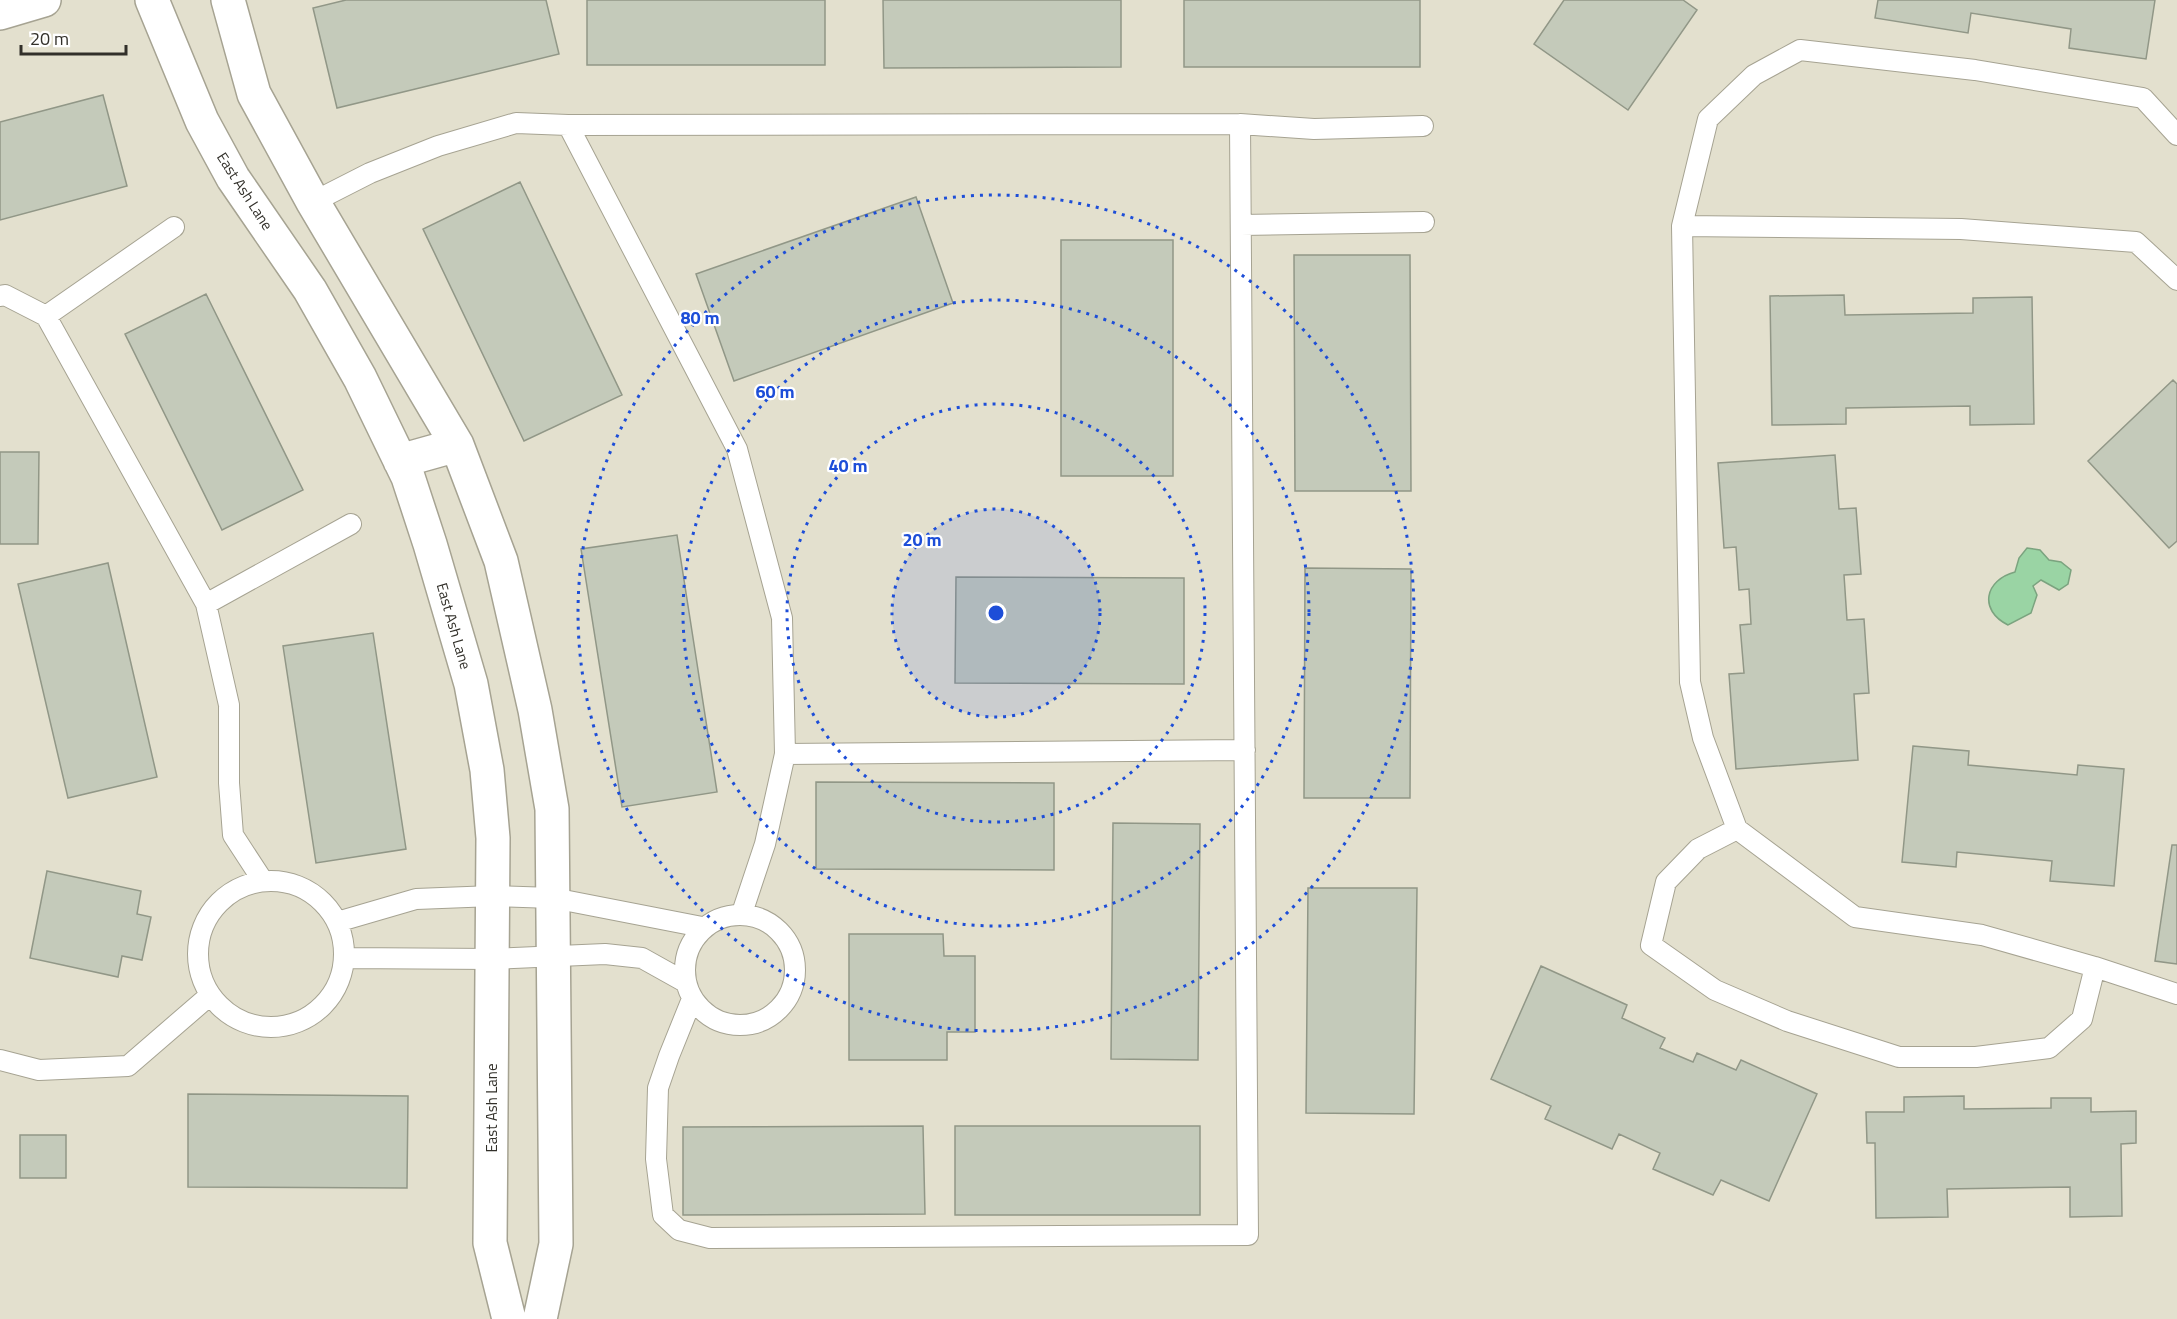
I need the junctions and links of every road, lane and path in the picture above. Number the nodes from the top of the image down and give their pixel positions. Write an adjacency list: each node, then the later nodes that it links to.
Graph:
1 (44, 0): 4 (street)
2 (152, 0): 18 (street, East Ash Lane)
3 (228, 0): 9 (street)
4 (0, 13)
5 (1240, 124): 6 (lane); 7 (lane); 11 (lane)
6 (568, 125): 9 (lane); 22 (lane)
7 (1423, 126)
8 (2177, 135): 12 (lane)
9 (313, 202): 17 (street)
10 (1424, 222): 11 (lane)
11 (1241, 225): 21 (lane)
12 (1682, 226): 14 (lane); 23 (lane)
13 (174, 227): 16 (lane)
14 (2177, 280)
15 (0, 296): 16 (lane)
16 (46, 316): 20 (lane)
17 (457, 445): 18 (street); 26 (street)
18 (400, 461): 25 (street, East Ash Lane)
19 (351, 524): 20 (lane)
20 (206, 604): 24 (lane)
21 (1245, 750): 22 (lane); 34 (lane)
22 (785, 754): 27 (lane)
23 (1737, 829): 33 (lane); 33 (lane)
24 (263, 881): 28 (lane); 36 (lane)
25 (493, 896): 26 (lane); 28 (lane); 32 (street, East Ash Lane)
26 (554, 898): 29 (lane); 30 (street)
27 (742, 913): 29 (lane); 34 (lane)
28 (337, 922): 31 (lane)
29 (702, 927): 34 (lane)
30 (554, 957): 32 (lane); 34 (lane); 39 (street)
31 (344, 958): 32 (lane); 36 (lane)
32 (492, 959): 38 (street, East Ash Lane)
33 (2095, 967): 35 (lane)
34 (688, 991)
35 (2177, 994)
36 (209, 996): 37 (lane)
37 (0, 1060)
38 (509, 1319)
39 (540, 1319)

